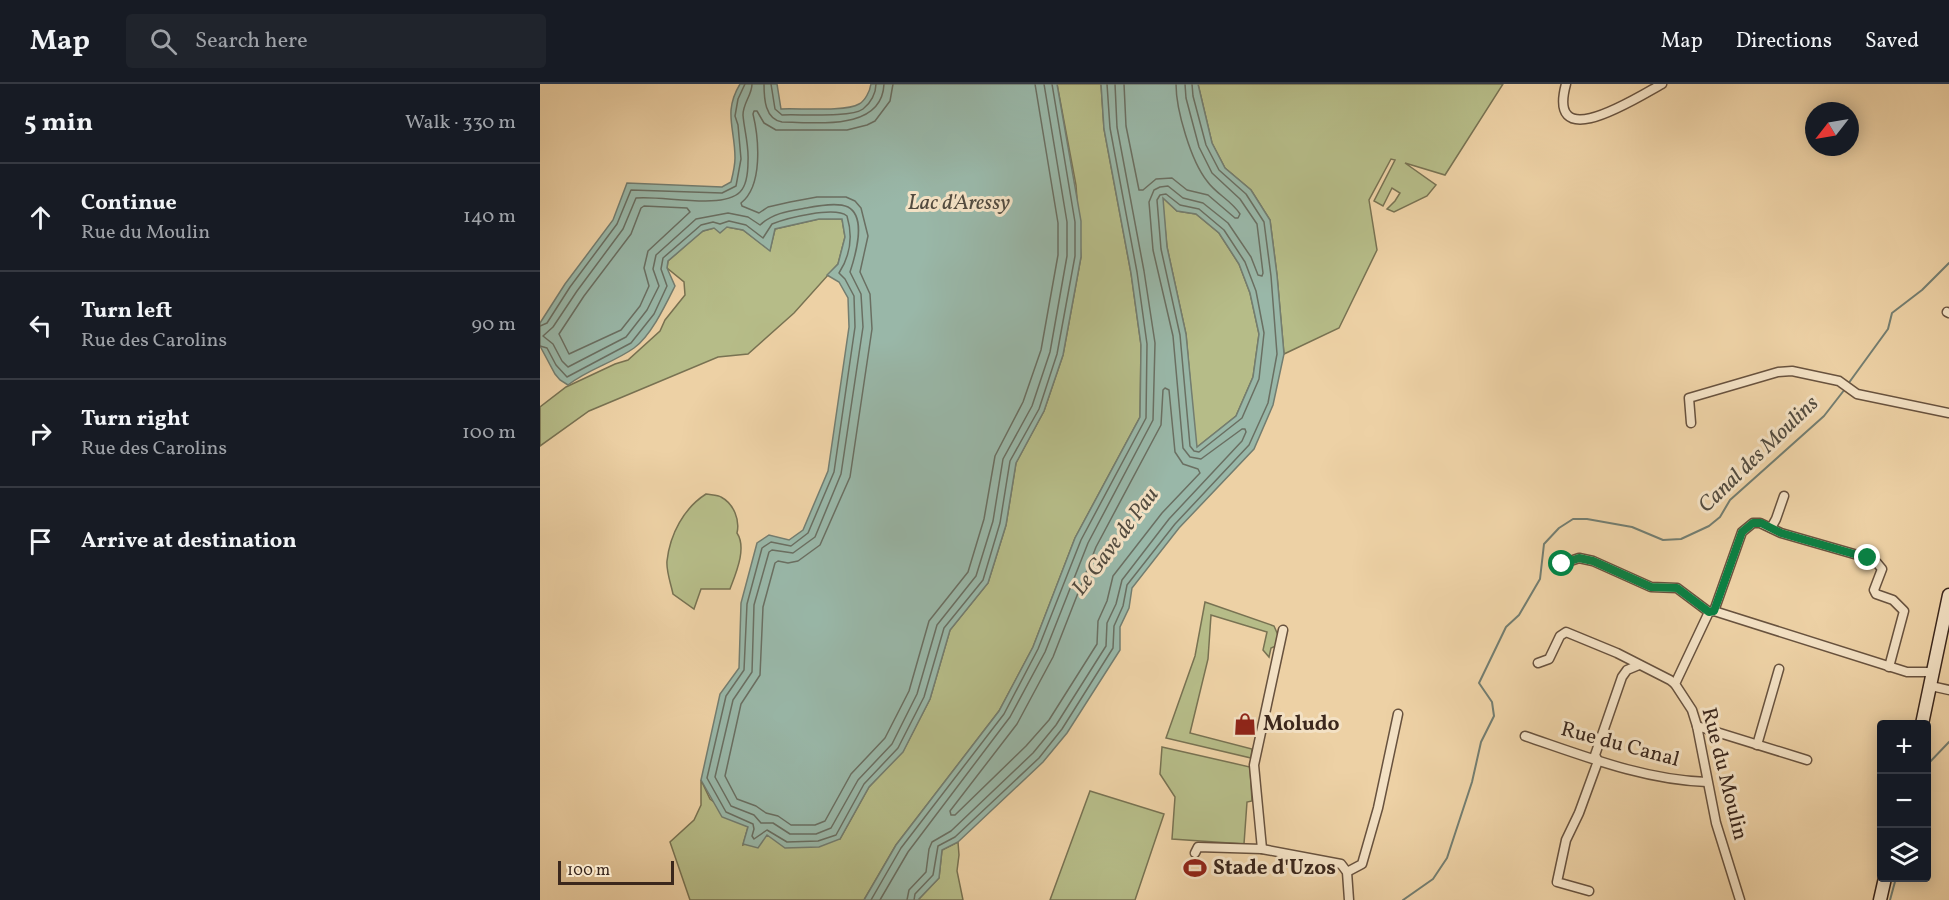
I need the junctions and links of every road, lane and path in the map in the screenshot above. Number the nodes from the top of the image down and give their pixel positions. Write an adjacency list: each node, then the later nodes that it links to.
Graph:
1 (1566, 84): 2 (street)
2 (1662, 84)
3 (1949, 413): 4 (street)
4 (1691, 423)
5 (1784, 496): 6 (street)
6 (1771, 528): 9 (street); 14 (street)
7 (1562, 564): 9 (street)
8 (1949, 595): 16 (main road)
9 (1711, 612): 14 (street); 18 (street)
10 (1284, 630): 29 (street)
11 (1619, 655): 12 (street); 13 (street); 17 (street)
12 (1538, 663)
13 (1639, 665): 17 (street); 18 (street)
14 (1889, 667): 16 (street)
15 (1779, 669): 25 (street)
16 (1934, 672): 19 (main road)
17 (1625, 673): 27 (street)
18 (1675, 684): 23 (street, Rue du Moulin)
19 (1931, 686): 20 (street); 22 (main road)
20 (1949, 690)
21 (1398, 714): 31 (street)
22 (1923, 720)
23 (1697, 726): 25 (street); 28 (street, Rue du Moulin)
24 (1525, 736): 27 (street, Rue du Canal)
25 (1757, 745): 26 (street)
26 (1807, 760)
27 (1598, 761): 28 (street, Rue du Canal); 33 (street)
28 (1707, 782): 35 (street, Rue du Moulin)
29 (1262, 849): 30 (street); 31 (street)
30 (1195, 853)
31 (1347, 872): 34 (street)
32 (1885, 882): 36 (main road)
33 (1589, 891)
34 (1349, 898)
35 (1740, 900)
36 (1880, 900)

